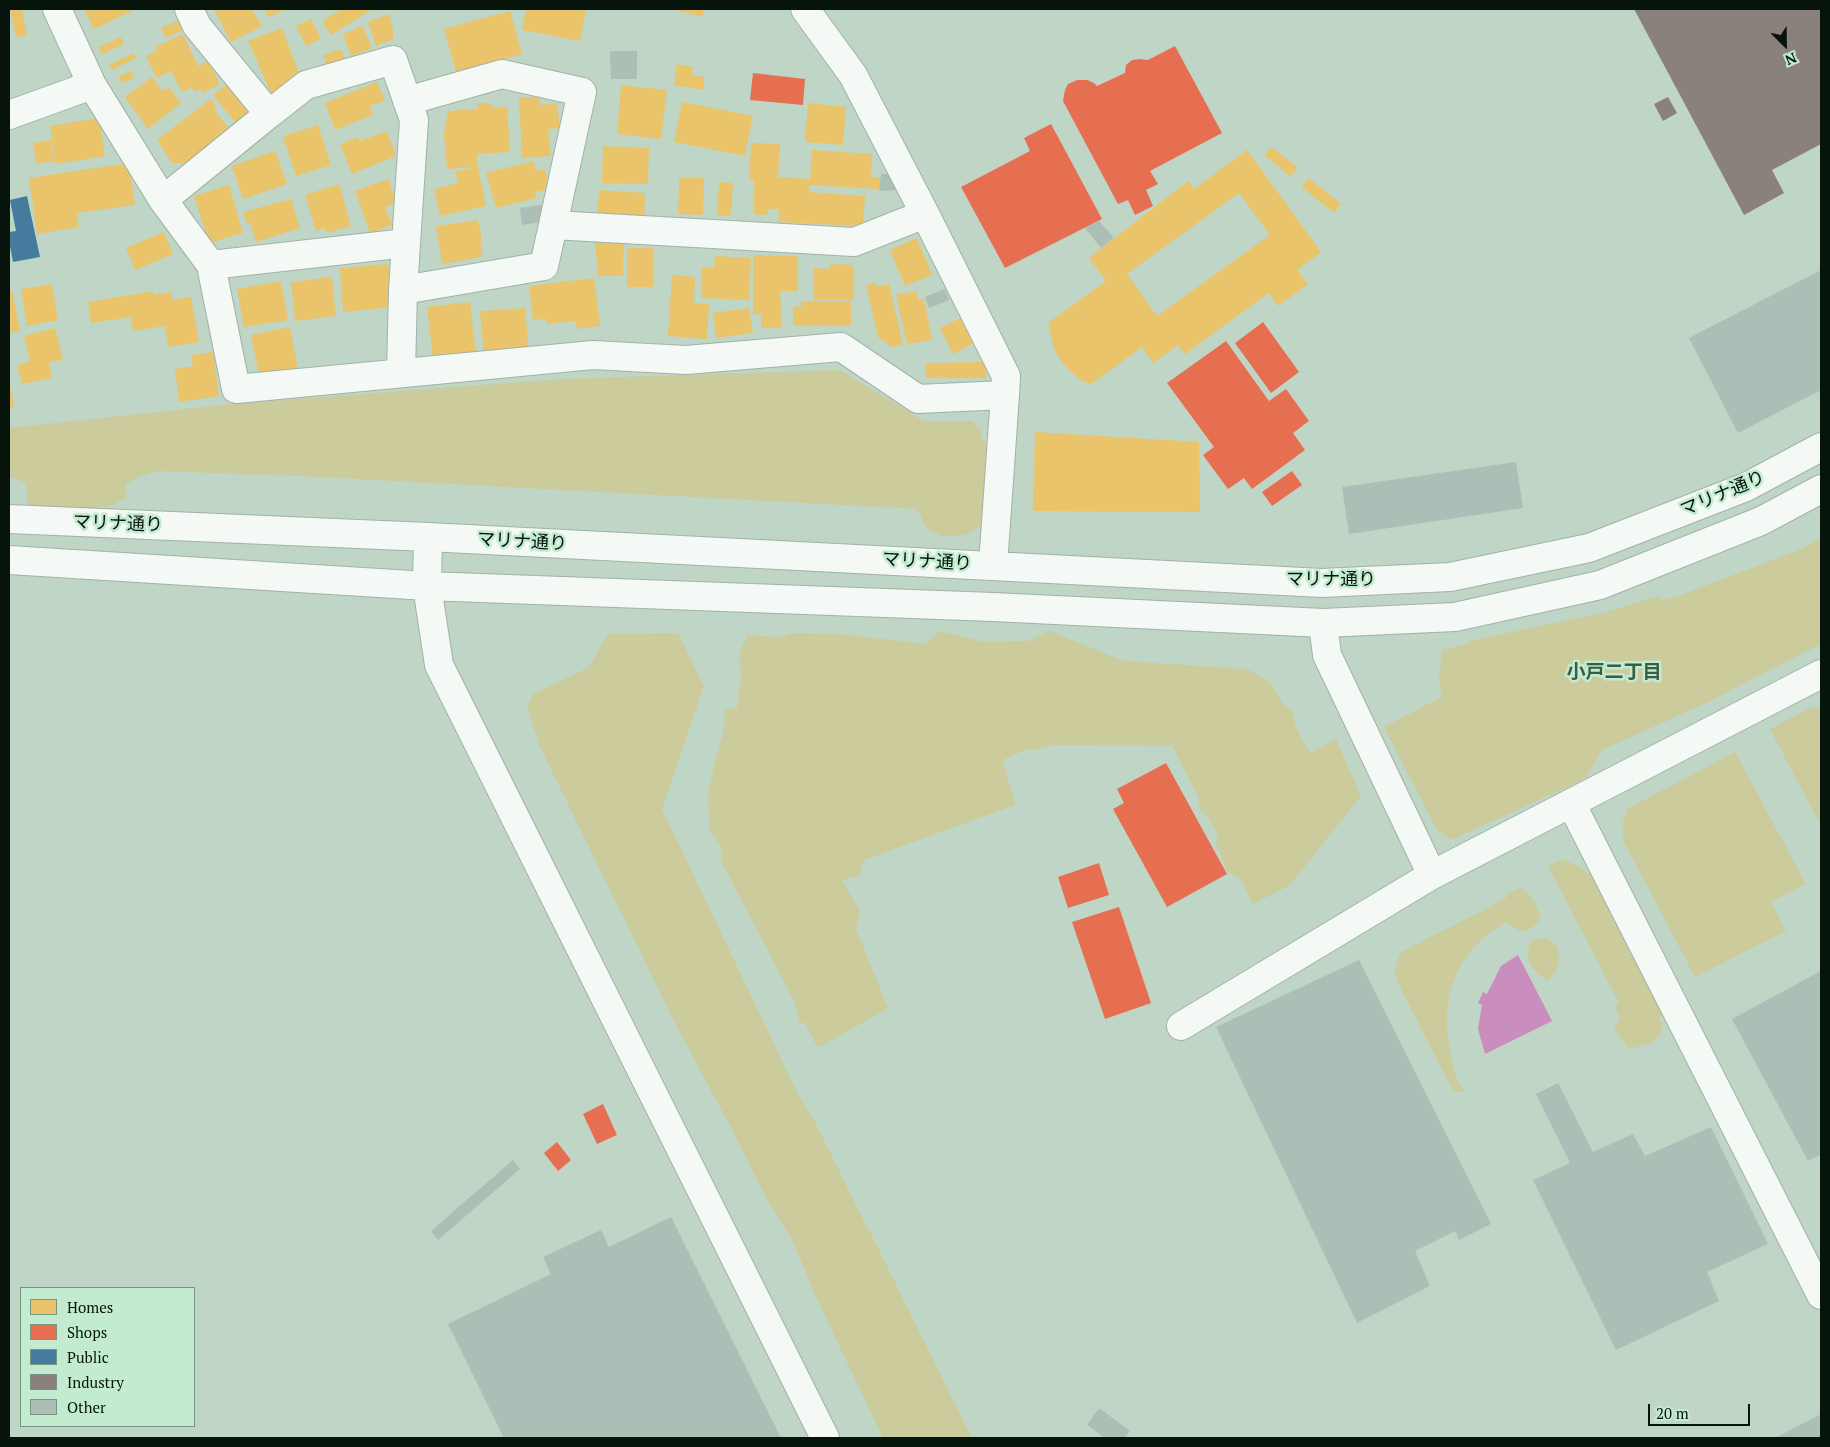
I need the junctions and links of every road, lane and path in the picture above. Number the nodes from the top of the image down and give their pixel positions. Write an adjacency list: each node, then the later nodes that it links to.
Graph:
1 (57, 9): 4 (street)
2 (189, 9): 6 (street)
3 (805, 9): 9 (street)
4 (92, 85): 7 (street); 8 (street)
5 (407, 100): 6 (street); 10 (street); 11 (street)
6 (269, 114): 8 (street)
7 (9, 115)
8 (163, 200): 12 (street)
9 (925, 214): 10 (street); 15 (street)
10 (553, 225): 13 (street)
11 (406, 243): 12 (street); 13 (street)
12 (211, 265): 14 (street)
13 (404, 290): 14 (street)
14 (401, 373): 15 (street)
15 (1005, 395): 21 (street)
16 (1821, 447): 21 (street, マリナ通り)
17 (1821, 489): 23 (street)
18 (9, 519): 19 (street, マリナ通り)
19 (428, 538): 21 (street, マリナ通り); 22 (street)
20 (9, 560): 22 (street)
21 (993, 566)
22 (427, 586): 23 (street); 29 (street)
23 (1323, 623): 26 (street)
24 (1821, 674): 25 (street)
25 (1571, 803): 26 (street); 28 (street)
26 (1432, 875): 27 (street)
27 (1181, 1026)
28 (1821, 1295)
29 (825, 1438)

